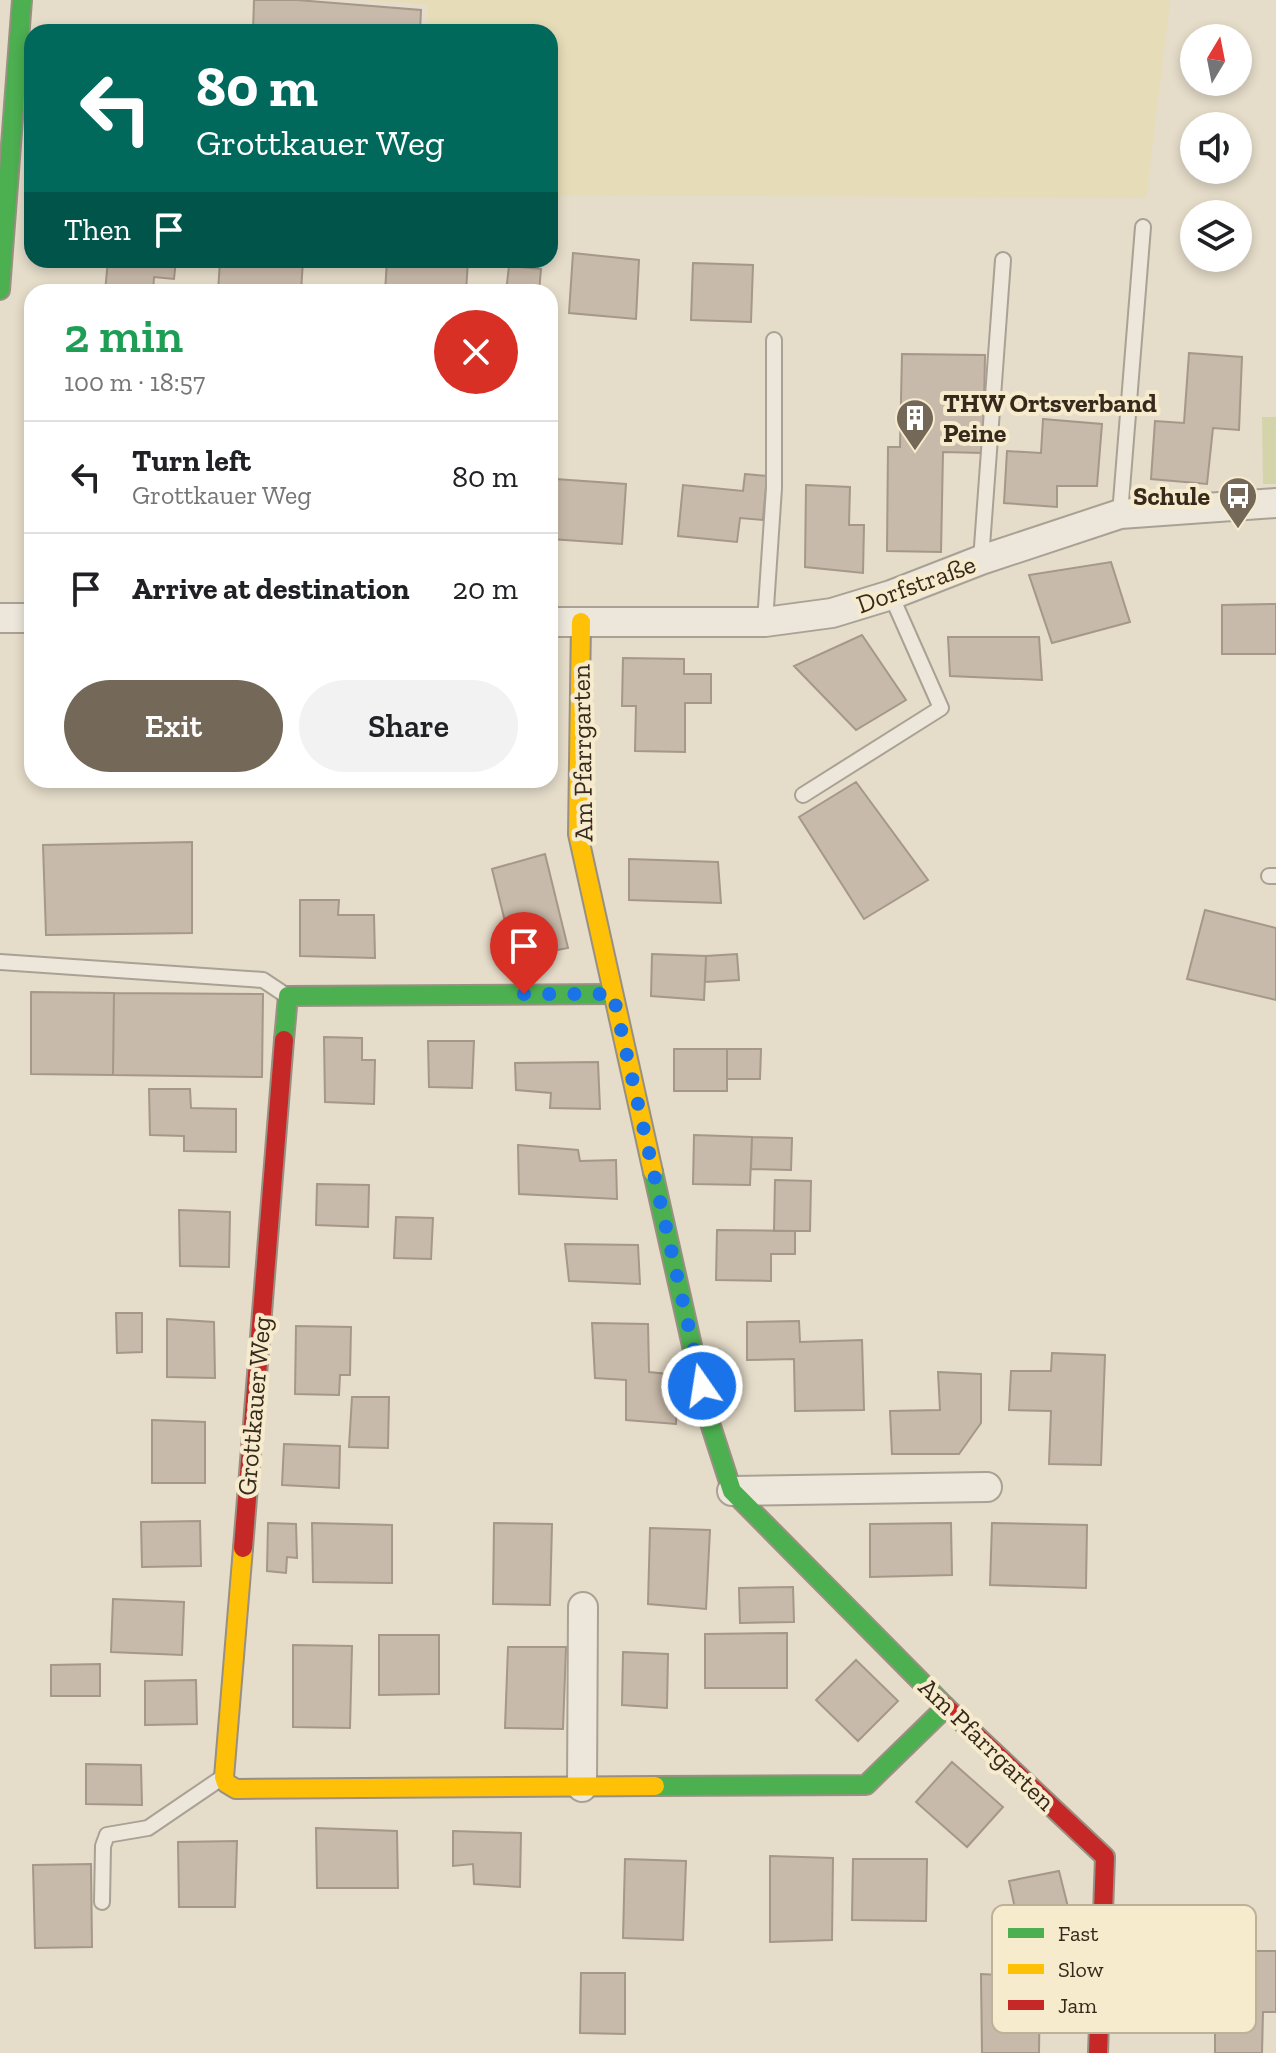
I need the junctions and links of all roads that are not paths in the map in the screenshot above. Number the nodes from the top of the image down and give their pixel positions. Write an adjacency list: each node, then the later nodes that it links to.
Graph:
1 (22, 0): 4 (street)
2 (1143, 227): 7 (lane)
3 (1003, 260): 8 (lane)
4 (0, 290)
5 (774, 340): 14 (lane)
6 (1276, 503): 7 (street, Dorfstraße)
7 (1120, 514): 8 (street, Dorfstraße)
8 (981, 560): 9 (street, Dorfstraße)
9 (891, 595): 14 (street, Dorfstraße); 15 (lane)
10 (0, 618): 11 (street)
11 (24, 618)
12 (558, 622): 13 (street, Dorfstraße)
13 (581, 622): 14 (street, Dorfstraße); 17 (street, Am Pfarrgarten)
14 (765, 622)
15 (803, 795)
16 (0, 962): 18 (lane)
17 (613, 994): 18 (street); 20 (street, Am Pfarrgarten)
18 (288, 996): 23 (street, Grottkauer Weg)
19 (987, 1487): 20 (street)
20 (732, 1491): 22 (street, Am Pfarrgarten)
21 (583, 1607): 24 (street)
22 (946, 1707): 24 (street); 26 (street, Am Pfarrgarten)
23 (224, 1777): 24 (street); 25 (lane)
24 (582, 1787)
25 (102, 1902)
26 (1103, 1905)
27 (1099, 2033): 28 (street, Am Pfarrgarten)
28 (1098, 2053)

